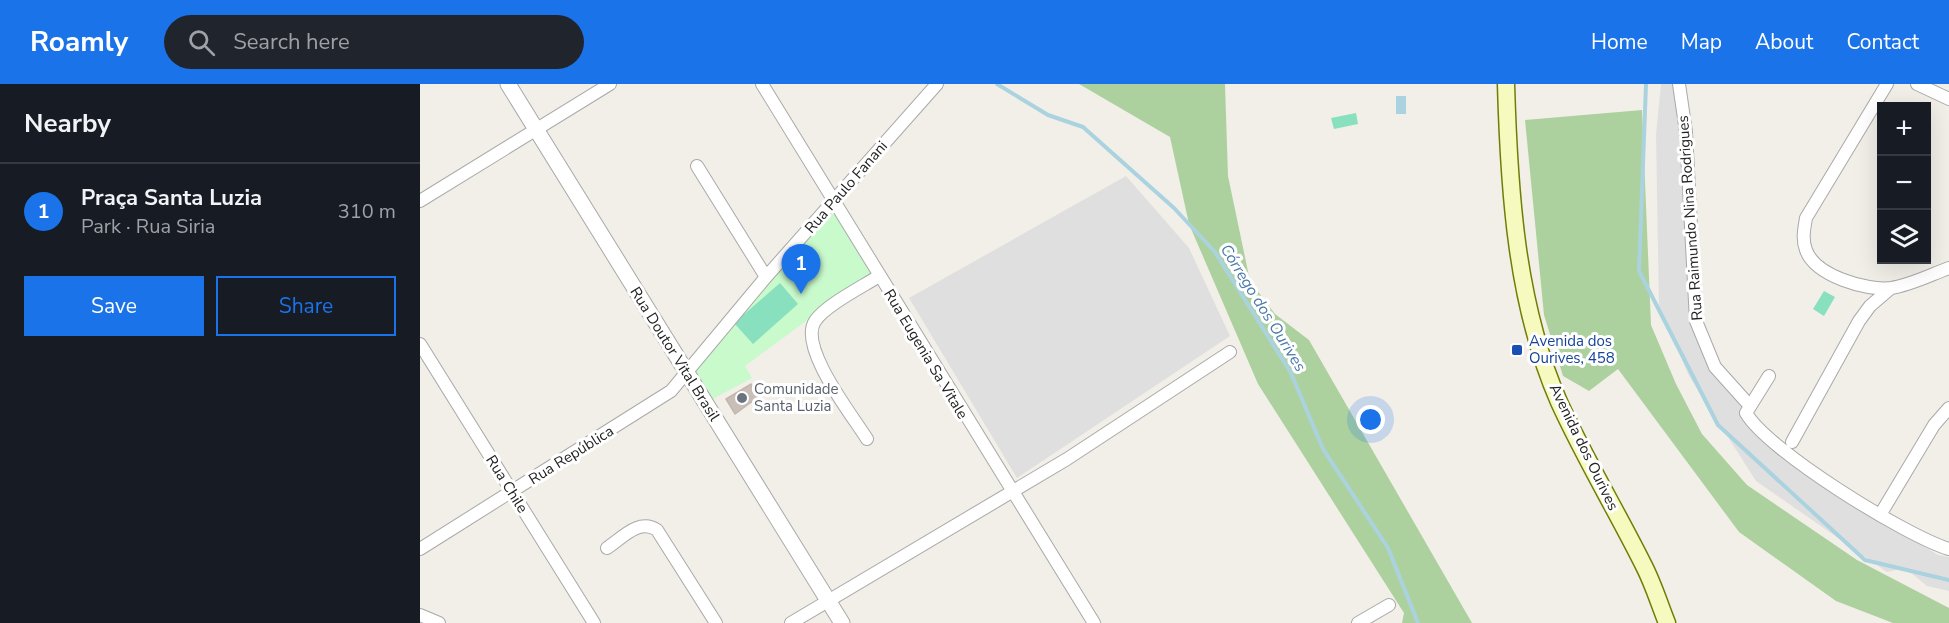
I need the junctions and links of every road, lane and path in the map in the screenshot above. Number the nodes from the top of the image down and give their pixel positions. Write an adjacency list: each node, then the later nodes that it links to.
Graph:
1 (508, 84): 10 (street, Rua Doutor Vital Brasil)
2 (610, 84): 10 (street)
3 (762, 84): 13 (street, Rua Eugenia Sa Vitale)
4 (936, 84): 13 (street, Rua Paulo Fanani)
5 (1506, 84): 42 (main road, Avenida dos Ourives)
6 (1679, 84): 22 (street, Rua Raimundo Nina Rodrigues)
7 (1887, 84): 17 (street)
8 (1917, 84): 9 (street)
9 (1949, 99)
10 (537, 129): 12 (street); 20 (street, Rua Doutor Vital Brasil)
11 (696, 166): 16 (street)
12 (420, 201)
13 (833, 202): 15 (street, Rua Eugenia Sa Vitale); 16 (street, Rua Paulo Fanani)
14 (1949, 268): 17 (street)
15 (879, 276): 24 (street); 27 (street, Rua Eugenia Sa Vitale)
16 (766, 277): 20 (street, Rua Paulo Fanani)
17 (1891, 288): 25 (street)
18 (420, 345): 26 (street, Rua Chile)
19 (1230, 352): 27 (street)
20 (687, 374): 26 (street, Rua República); 32 (street, Rua Doutor Vital Brasil)
21 (1768, 376): 22 (street)
22 (1750, 406): 28 (street)
23 (1949, 408): 28 (street)
24 (867, 439)
25 (1792, 442)
26 (512, 492): 30 (street, Rua República); 36 (street, Rua Chile)
27 (1011, 493): 32 (street); 40 (street, Rua Eugenia Sa Vitale)
28 (1880, 515): 31 (street)
29 (607, 548): 37 (street)
30 (420, 549)
31 (1949, 549)
32 (828, 600): 38 (street); 39 (street, Rua Doutor Vital Brasil)
33 (1389, 605): 41 (street)
34 (420, 615): 35 (street)
35 (439, 623)
36 (594, 623)
37 (716, 623)
38 (791, 623)
39 (842, 623)
40 (1094, 623)
41 (1358, 623)
42 (1667, 623)

